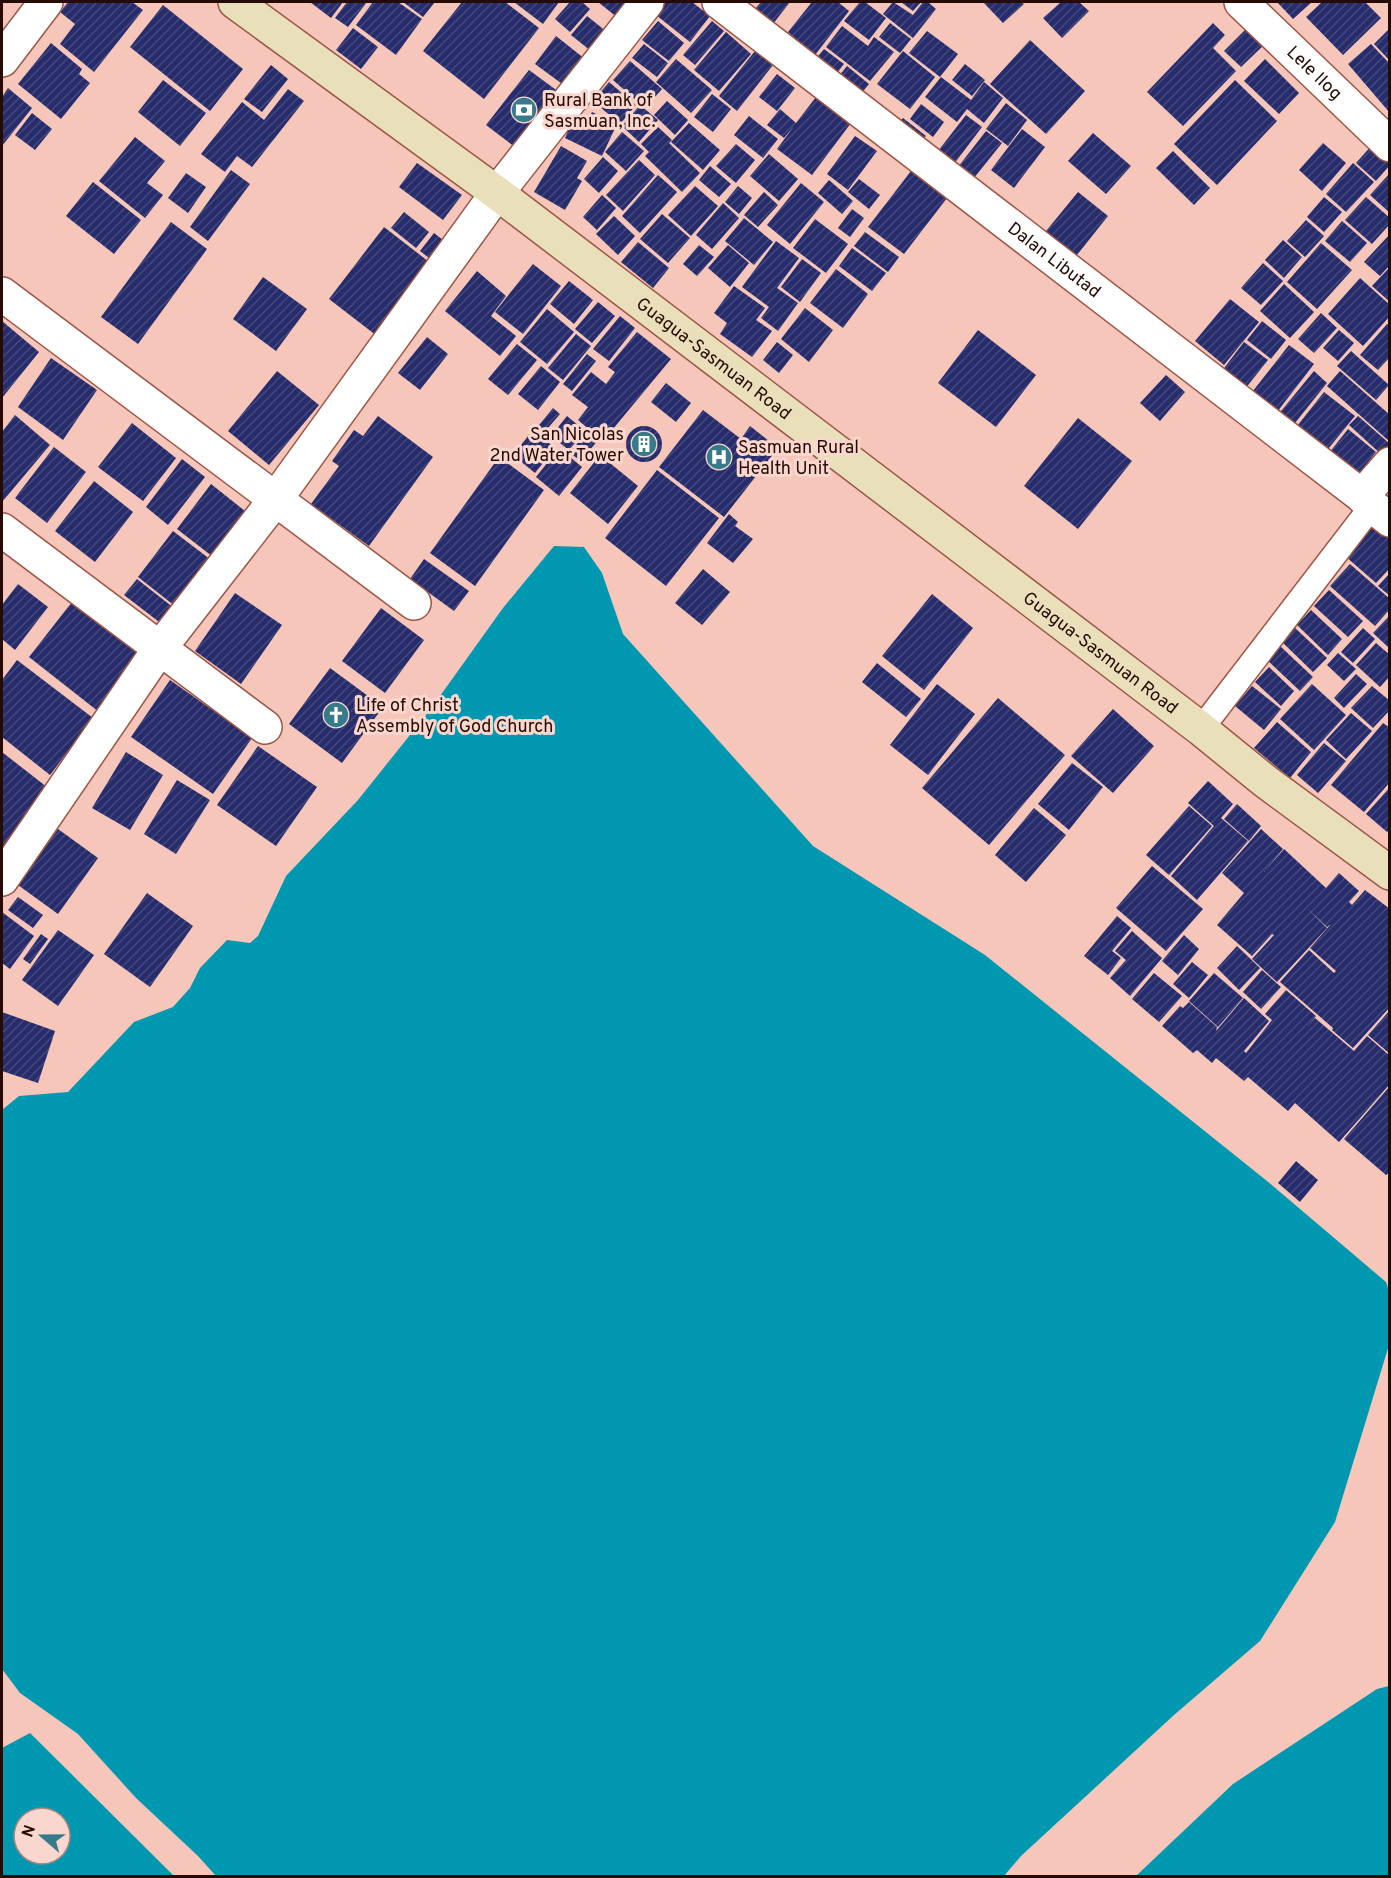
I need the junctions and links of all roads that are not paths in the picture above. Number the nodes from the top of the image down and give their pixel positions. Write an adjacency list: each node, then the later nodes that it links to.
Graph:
1 (46, 2): 6 (street)
2 (235, 2): 8 (main road, Guagua-Sasmuan Road)
3 (647, 2): 8 (street)
4 (718, 2): 12 (street, Dalan Libutad)
5 (1241, 2): 7 (street, Lele Ilog)
6 (2, 60)
7 (1389, 145)
8 (497, 193): 11 (street); 17 (main road, Guagua-Sasmuan Road)
9 (2, 294): 11 (street)
10 (1389, 465): 12 (street)
11 (275, 500): 14 (street); 15 (street)
12 (1374, 507): 17 (street)
13 (2, 530): 15 (street)
14 (414, 603)
15 (160, 648): 16 (street); 19 (street)
16 (265, 727)
17 (1201, 729): 18 (main road, Guagua-Sasmuan Road)
18 (1389, 873)
19 (2, 879)

